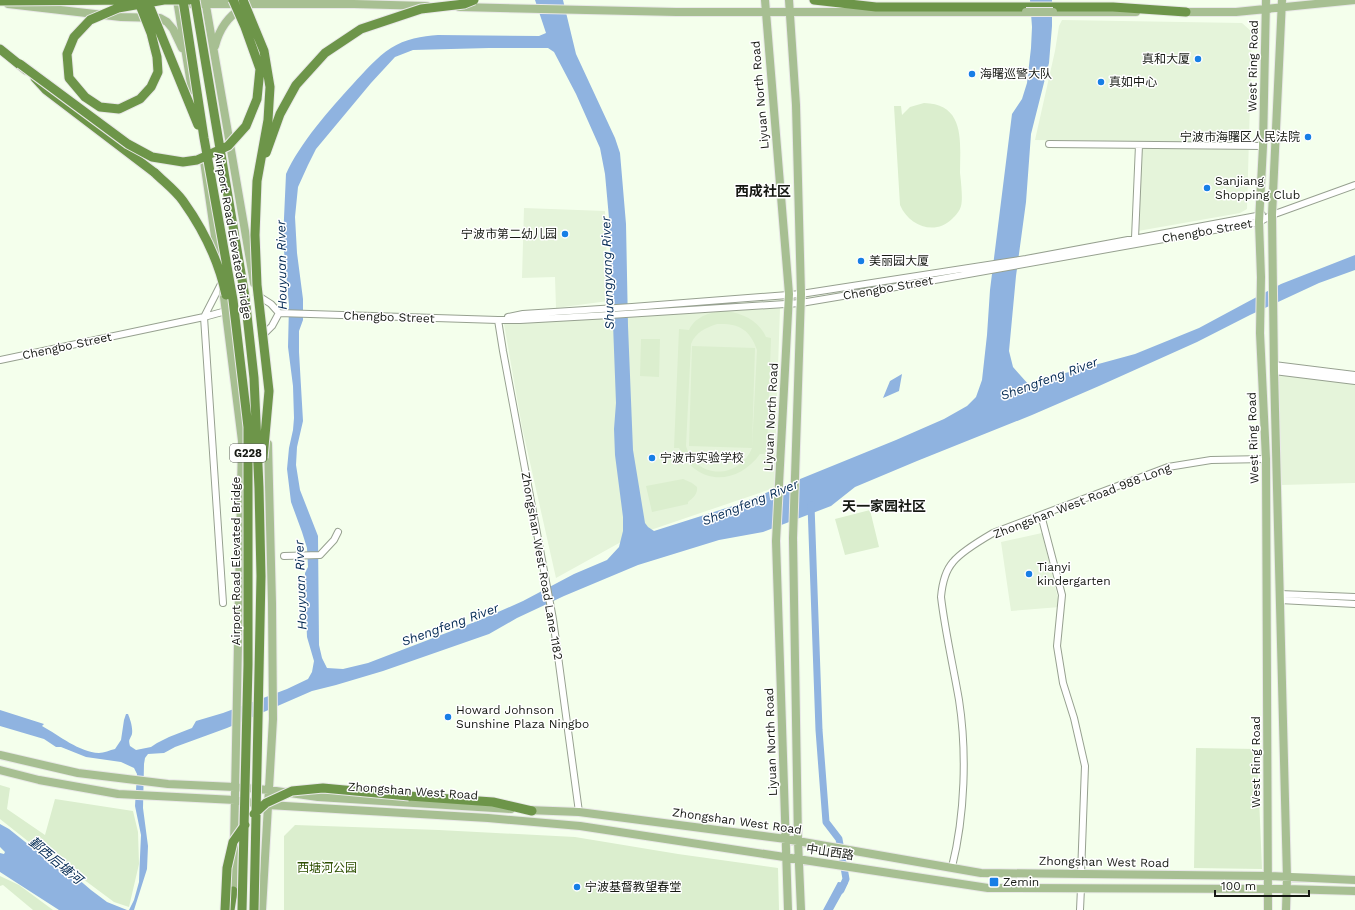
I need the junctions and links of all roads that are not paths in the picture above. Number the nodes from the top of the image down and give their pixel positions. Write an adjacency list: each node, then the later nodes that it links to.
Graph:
1 (138, 0): 3 (highway, bridge)
2 (148, 0): 25 (highway, bridge)
3 (164, 0): 4 (highway, bridge); 15 (highway, bridge)
4 (194, 0): 54 (highway, Airport Road Elevated Bridge / G228, bridge)
5 (233, 0): 24 (highway, bridge)
6 (474, 0): 29 (highway, bridge)
7 (765, 0): 20 (main road, Liyuan North Road)
8 (789, 0): 18 (main road, Liyuan North Road)
9 (814, 0): 19 (highway)
10 (1266, 0): 17 (main road, West Ring Road)
11 (1355, 0): 16 (main road)
12 (179, 1): 13 (main road); 15 (main road); 23 (main road); 25 (highway, Airport Road Elevated Bridge / G228, bridge)
13 (206, 2): 14 (main road); 22 (main road)
14 (245, 2): 20 (main road); 22 (main road); 29 (highway, bridge)
15 (3, 3): 23 (main road)
16 (1282, 4): 17 (main road); 31 (main road, West Ring Road)
17 (1265, 9): 19 (main road); 28 (main road, West Ring Road)
18 (790, 12): 19 (main road, bridge); 20 (main road); 39 (main road, Liyuan North Road)
19 (1186, 12)
20 (766, 13): 38 (main road, Liyuan North Road)
21 (0, 50): 24 (highway)
22 (214, 51): 37 (main road)
23 (187, 59): 36 (main road)
24 (20, 64): 48 (highway, bridge)
25 (204, 138): 48 (highway, Airport Road Elevated Bridge / G228, bridge)
26 (1049, 144): 27 (street)
27 (1139, 145): 28 (street); 33 (street)
28 (1264, 146): 32 (main road, West Ring Road)
29 (257, 181): 54 (highway, bridge)
30 (1355, 185): 31 (street, Chengbo Street)
31 (1272, 215): 32 (street, Chengbo Street); 50 (main road, West Ring Road)
32 (1259, 218): 33 (street, Chengbo Street); 34 (street, Chengbo Street); 53 (main road, West Ring Road)
33 (1135, 238): 34 (street, Chengbo Street)
34 (1026, 261): 35 (street, Chengbo Street)
35 (990, 268): 39 (street, Chengbo Street); 41 (street, Chengbo Street)
36 (222, 282): 43 (main road); 45 (street)
37 (256, 294): 44 (street); 47 (main road)
38 (788, 294): 39 (street, Chengbo Street); 40 (main road, Liyuan North Road); 42 (street, Chengbo Street)
39 (801, 294): 41 (main road, Liyuan North Road)
40 (788, 303): 41 (street, Chengbo Street); 42 (street, Chengbo Street); 70 (main road, Liyuan North Road)
41 (801, 303): 71 (main road, Liyuan North Road)
42 (632, 310): 46 (street, Chengbo Street)
43 (226, 311): 45 (street, Chengbo Street); 64 (main road)
44 (280, 313): 46 (street, Chengbo Street); 47 (street)
45 (204, 317): 49 (street, Chengbo Street); 60 (street)
46 (498, 320): 69 (street, Zhongshan West Road Lane 1182)
47 (260, 337): 65 (main road)
48 (240, 356): 92 (highway, Airport Road Elevated Bridge / G228, bridge)
49 (0, 360)
50 (1274, 368): 51 (street); 52 (street); 58 (main road, West Ring Road)
51 (1355, 375)
52 (1355, 381)
53 (1266, 459): 55 (street, Zhongshan West Road 988 Long); 78 (main road, West Ring Road)
54 (259, 488): 93 (highway, Airport Road Elevated Bridge / G228, bridge)
55 (1041, 515): 76 (street, Zhongshan West Road 988 Long); 77 (street)
56 (338, 532): 57 (street)
57 (284, 556)
58 (1280, 597): 59 (street); 61 (street); 79 (main road, West Ring Road)
59 (1355, 597)
60 (223, 603)
61 (1355, 604)
62 (0, 755): 64 (main road, Zhongshan West Road)
63 (0, 770): 66 (main road, Zhongshan West Road)
64 (235, 787): 65 (main road, Zhongshan West Road); 66 (main road)
65 (269, 790): 67 (main road); 68 (main road, Zhongshan West Road)
66 (234, 800): 67 (main road, Zhongshan West Road); 84 (main road)
67 (268, 806): 74 (main road, Zhongshan West Road); 94 (main road)
68 (532, 810): 69 (main road, Zhongshan West Road); 90 (highway, bridge)
69 (579, 812): 70 (main road, Zhongshan West Road)
70 (786, 839): 71 (main road, Zhongshan West Road); 74 (main road, Liyuan North Road)
71 (798, 841): 72 (main road, Zhongshan West Road); 75 (main road, Liyuan North Road)
72 (827, 846): 73 (main road, 中山西路)
73 (855, 851): 76 (main road, Zhongshan West Road)
74 (786, 858): 75 (main road, Zhongshan West Road); 88 (main road, Liyuan North Road)
75 (798, 860): 81 (main road, 中山西路); 89 (main road, Liyuan North Road)
76 (952, 867): 77 (main road, Zhongshan West Road)
77 (1081, 874): 78 (main road, Zhongshan West Road)
78 (1268, 876): 79 (main road, Zhongshan West Road); 82 (main road, West Ring Road)
79 (1287, 878): 80 (main road, Zhongshan West Road); 83 (main road, West Ring Road)
80 (1355, 880)
81 (1081, 888): 82 (main road); 95 (street)
82 (1269, 889): 83 (main road); 87 (main road, West Ring Road)
83 (1286, 889): 85 (main road); 86 (main road, West Ring Road)
84 (233, 890): 91 (highway)
85 (1355, 891)
86 (1286, 906)
87 (1268, 908)
88 (788, 909)
89 (801, 909)
90 (225, 910)
91 (232, 910)
92 (242, 910)
93 (254, 910)
94 (262, 910)
95 (1080, 910)

